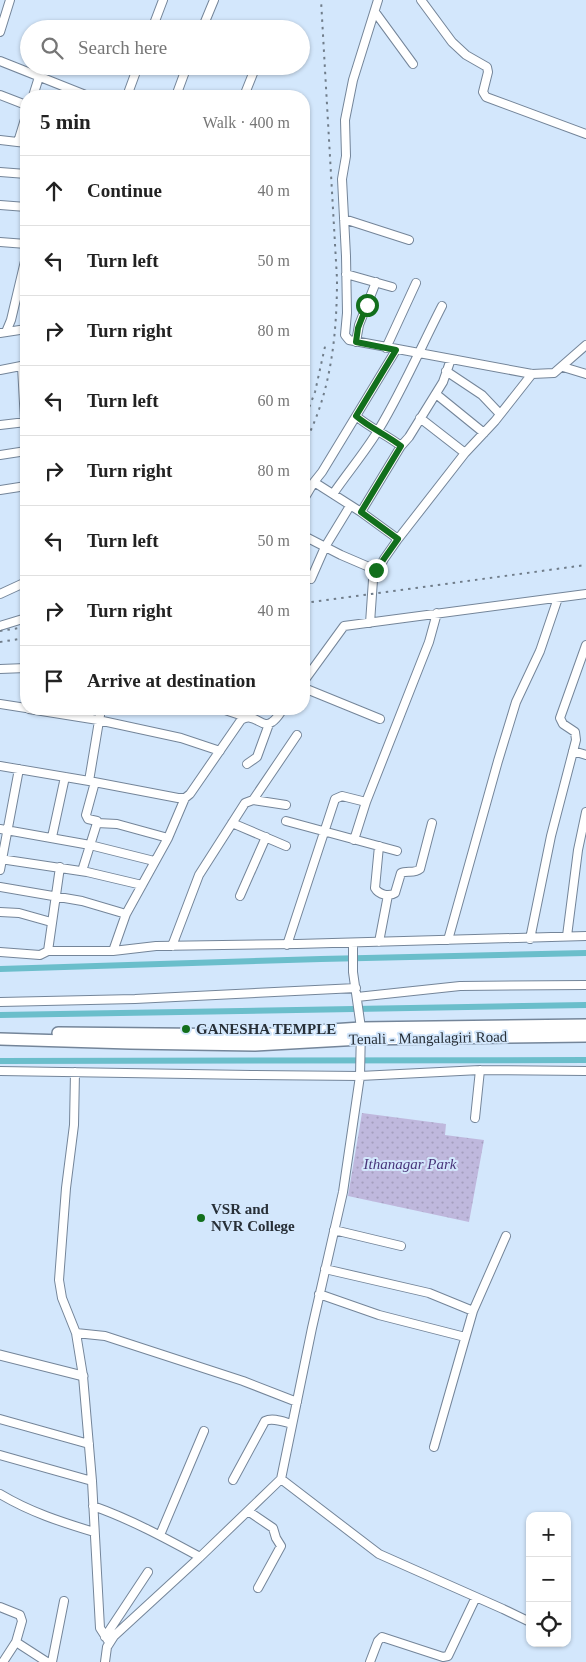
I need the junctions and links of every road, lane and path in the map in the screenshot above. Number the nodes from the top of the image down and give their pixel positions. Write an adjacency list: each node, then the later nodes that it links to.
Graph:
1 (10, 0): 9 (street)
2 (163, 0): 7 (street)
3 (214, 0): 8 (street)
4 (378, 0): 6 (street)
5 (421, 0): 26 (street)
6 (374, 12): 11 (street); 33 (street)
7 (155, 20)
8 (206, 20)
9 (0, 32)
10 (0, 61): 12 (street)
11 (413, 64)
12 (20, 69)
13 (34, 75): 17 (street)
14 (135, 75): 21 (street)
15 (184, 75): 22 (street)
16 (251, 75): 23 (street)
17 (39, 77): 18 (street); 19 (street)
18 (66, 88): 20 (street)
19 (34, 90)
20 (72, 90)
21 (129, 90)
22 (178, 90)
23 (246, 90)
24 (0, 95): 25 (street)
25 (20, 103)
26 (586, 134)
27 (0, 140): 28 (street)
28 (20, 143)
29 (0, 172): 30 (street)
30 (20, 174)
31 (0, 205): 32 (street)
32 (20, 207)
33 (344, 219): 34 (street); 37 (street)
34 (409, 240)
35 (0, 242): 36 (street)
36 (20, 244)
37 (346, 274): 39 (street); 45 (street)
38 (20, 277): 44 (street)
39 (376, 282): 41 (street); 45 (street)
40 (416, 283): 47 (street)
41 (392, 287)
42 (442, 306): 49 (street)
43 (20, 331): 44 (street)
44 (3, 332)
45 (356, 342): 47 (street)
46 (586, 345): 52 (street)
47 (386, 348): 48 (street)
48 (396, 350): 49 (street); 59 (street)
49 (418, 353): 50 (street); 63 (street)
50 (450, 359): 54 (street); 55 (street)
51 (20, 367): 53 (street)
52 (563, 367): 55 (street); 56 (street)
53 (0, 370)
54 (446, 371): 57 (street); 58 (street)
55 (532, 374): 58 (street)
56 (586, 374)
57 (436, 394): 60 (street); 64 (street)
58 (500, 414): 64 (street)
59 (356, 416): 63 (street); 69 (street)
60 (420, 418): 65 (street); 67 (street)
61 (20, 422): 62 (street)
62 (0, 424)
63 (378, 431): 65 (street); 73 (street)
64 (484, 433): 67 (street)
65 (401, 446): 75 (street)
66 (20, 452): 68 (street)
67 (465, 454): 77 (street)
68 (0, 455)
69 (314, 482): 71 (street); 73 (street)
70 (20, 487): 72 (street)
71 (310, 489)
72 (0, 490)
73 (333, 494): 74 (street)
74 (350, 506): 75 (street); 78 (street)
75 (361, 512): 77 (street)
76 (310, 539): 78 (street)
77 (398, 539): 79 (street)
78 (325, 547): 79 (street); 80 (street)
79 (376, 570): 87 (street)
80 (311, 578)
81 (20, 585): 82 (street)
82 (0, 594)
83 (586, 594): 84 (street)
84 (558, 598): 85 (street); 148 (street)
85 (437, 613): 87 (street); 115 (street)
86 (20, 620): 88 (street)
87 (370, 623): 92 (street)
88 (0, 626)
89 (586, 645): 106 (street)
90 (20, 668): 91 (street)
91 (0, 669)
92 (310, 673)
93 (310, 690): 101 (street)
94 (0, 704): 95 (street)
95 (20, 707)
96 (69, 715): 102 (street)
97 (99, 715): 102 (street)
98 (240, 715): 100 (street)
99 (278, 715): 103 (street)
100 (246, 717): 103 (street); 105 (street)
101 (380, 719)
102 (98, 720): 105 (street); 112 (street)
103 (269, 724): 108 (street)
104 (297, 735): 114 (street)
105 (220, 751): 113 (street)
106 (574, 751): 107 (street); 147 (street)
107 (586, 755)
108 (247, 764)
109 (0, 766): 110 (street)
110 (19, 769): 111 (street); 122 (street)
111 (65, 777): 112 (street); 124 (street)
112 (92, 782): 113 (street); 119 (street)
113 (185, 798): 126 (street)
114 (253, 800): 116 (street); 120 (street)
115 (366, 802): 123 (street); 127 (street)
116 (286, 805)
117 (586, 812): 145 (street)
118 (286, 821): 123 (street)
119 (97, 823): 126 (street); 128 (street)
120 (232, 823): 125 (street); 152 (street)
121 (432, 823): 139 (street)
122 (3, 829): 124 (street); 132 (street)
123 (324, 831): 127 (street); 151 (street)
124 (52, 837): 128 (street)
125 (266, 837): 129 (street); 141 (street)
126 (168, 838): 133 (street)
127 (354, 840): 130 (street)
128 (90, 845): 133 (street); 136 (street)
129 (286, 846)
130 (379, 846): 131 (street); 139 (street)
131 (398, 851)
132 (1, 859): 134 (street); 135 (street)
133 (154, 861): 137 (street)
134 (60, 867): 136 (street); 140 (street)
135 (0, 870)
136 (82, 871): 137 (street)
137 (142, 885): 143 (street)
138 (0, 887): 140 (street)
139 (388, 895): 149 (street)
140 (56, 896): 143 (street); 144 (street)
141 (240, 896)
142 (0, 912): 144 (street)
143 (126, 914): 154 (street)
144 (51, 922): 153 (street)
145 (567, 936): 146 (street); 147 (street)
146 (586, 936)
147 (530, 938): 148 (street)
148 (448, 940): 149 (street)
149 (378, 942): 150 (street)
150 (353, 943): 151 (street); 157 (street)
151 (287, 944): 152 (street)
152 (172, 946): 154 (street)
153 (48, 950): 154 (street); 155 (street)
154 (113, 951)
155 (0, 952)
156 (586, 985): 157 (street)
157 (357, 997): 158 (street); 161 (street)
158 (0, 1002)
159 (586, 1026): 161 (main road, Tenali - Mangalagiri Road)
160 (0, 1032): 161 (main road, Tenali - Mangalagiri Road)
161 (360, 1033): 162 (main road, Tenali - Mangalagiri Road); 163 (main road, Tenali - Mangalagiri Road); 168 (street)
162 (586, 1036)
163 (0, 1039)
164 (0, 1070): 167 (street)
165 (480, 1070): 166 (street); 168 (street); 169 (street)
166 (586, 1071)
167 (76, 1072): 168 (street); 176 (street)
168 (360, 1072): 170 (street)
169 (474, 1118)
170 (334, 1230): 172 (street); 173 (street)
171 (506, 1236): 175 (street)
172 (401, 1246)
173 (325, 1269): 174 (street); 175 (street)
174 (320, 1294): 177 (street); 180 (street)
175 (473, 1311): 177 (street)
176 (76, 1333): 179 (street); 180 (street)
177 (465, 1337): 185 (street)
178 (0, 1354): 179 (street)
179 (83, 1376): 184 (street)
180 (297, 1402): 182 (street)
181 (0, 1419): 184 (street)
182 (292, 1424): 187 (street); 188 (street)
183 (204, 1431): 194 (street)
184 (89, 1444): 189 (street)
185 (434, 1447)
186 (0, 1455): 189 (street)
187 (281, 1479): 192 (street); 198 (street)
188 (232, 1480)
189 (92, 1481): 191 (street)
190 (0, 1494): 193 (street)
191 (93, 1506): 193 (street); 194 (street)
192 (248, 1511): 195 (street); 197 (street)
193 (94, 1532): 202 (street)
194 (160, 1535): 195 (street)
195 (200, 1557): 202 (street)
196 (148, 1572): 202 (street)
197 (258, 1588)
198 (476, 1597): 201 (street); 208 (street)
199 (64, 1601): 206 (street)
200 (0, 1607): 203 (street)
201 (526, 1620)
202 (107, 1639): 207 (street)
203 (16, 1642): 204 (street); 205 (street)
204 (3, 1662)
205 (47, 1662)
206 (52, 1662)
207 (106, 1662)
208 (370, 1662)

